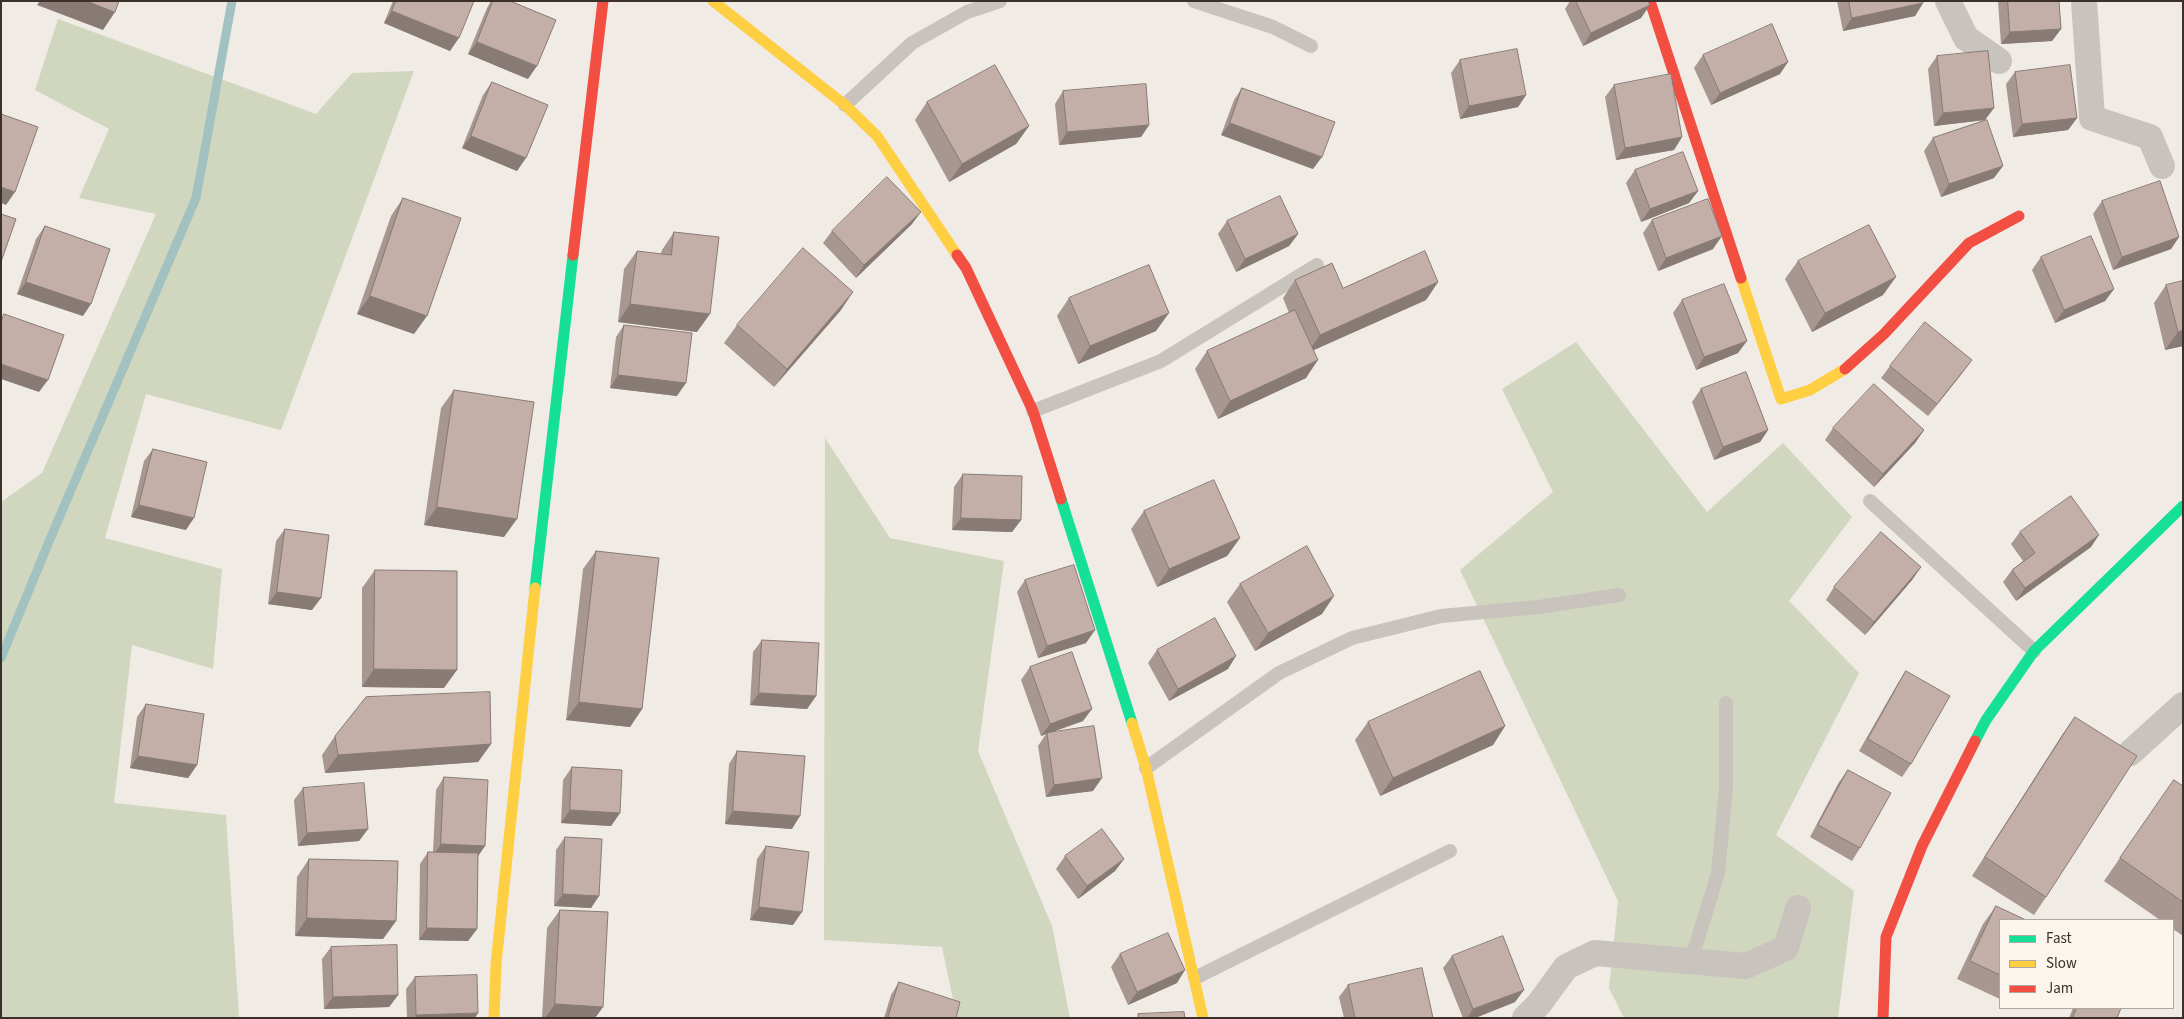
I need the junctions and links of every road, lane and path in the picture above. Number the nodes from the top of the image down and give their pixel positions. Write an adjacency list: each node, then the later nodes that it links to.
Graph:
1 (603, 1): 27 (street)
2 (713, 1): 10 (street)
3 (1000, 1): 10 (lane)
4 (1194, 1): 8 (lane)
5 (1650, 1): 12 (street)
6 (1948, 1): 9 (street)
7 (2084, 1): 11 (street)
8 (1311, 46)
9 (1998, 61)
10 (845, 105): 14 (street)
11 (2162, 166)
12 (2019, 216)
13 (1317, 265): 14 (lane)
14 (1033, 411): 22 (street)
15 (1870, 501): 18 (lane)
16 (2183, 506): 18 (street)
17 (1620, 595): 22 (lane)
18 (2034, 651): 30 (street)
19 (1726, 703): 25 (lane)
20 (2183, 705): 21 (street)
21 (2130, 753)
22 (1146, 768): 26 (street)
23 (1450, 851): 26 (lane)
24 (1798, 908): 25 (street)
25 (1691, 961): 29 (street)
26 (1195, 978): 28 (street)
27 (494, 1018)
28 (1203, 1018)
29 (1525, 1018)
30 (1883, 1018)

